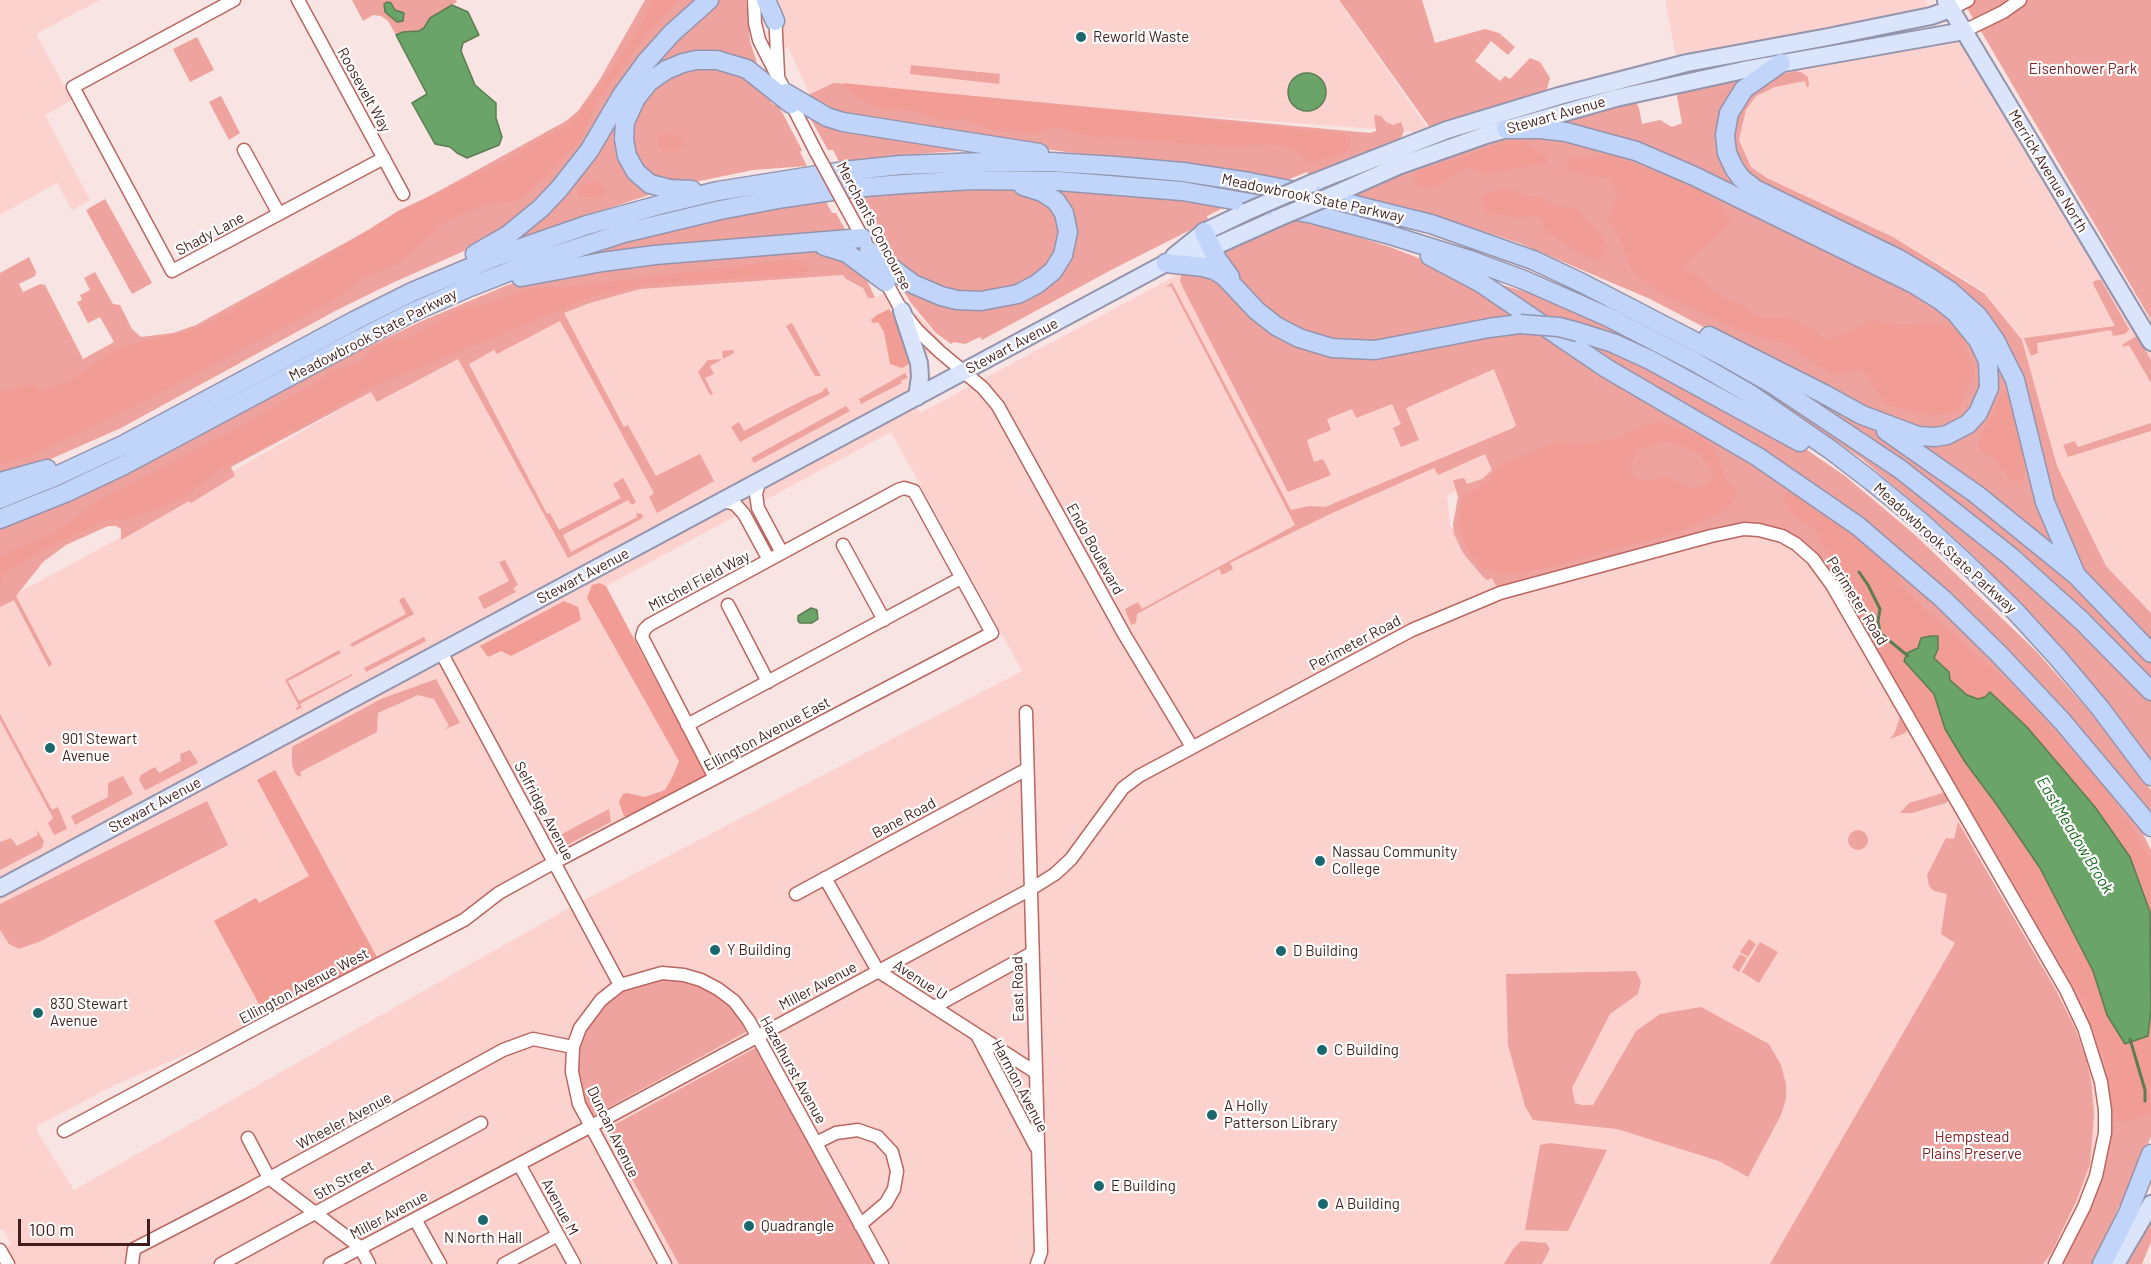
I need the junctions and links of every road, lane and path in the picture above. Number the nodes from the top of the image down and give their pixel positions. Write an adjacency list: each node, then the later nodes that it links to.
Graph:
1 (234, 0): 26 (street, Shady Lane)
2 (298, 0): 21 (street, Roosevelt Way)
3 (754, 0): 17 (street, Merchant's Concourse)
4 (766, 0): 10 (highway)
5 (775, 0): 10 (street, Merchant's Concourse)
6 (1968, 0): 9 (street)
7 (2020, 0): 11 (street)
8 (709, 1): 34 (highway)
9 (1948, 5): 11 (main road, Merrick Avenue North); 12 (main road, Stewart Avenue)
10 (775, 21): 17 (street, Merchant's Concourse)
11 (1964, 32): 14 (main road, Stewart Avenue); 38 (main road, Merrick Avenue North)
12 (1726, 55): 13 (main road, Stewart Avenue); 15 (main road)
13 (1687, 63): 16 (main road); 18 (main road, Stewart Avenue)
14 (1781, 63): 15 (main road, Stewart Avenue); 52 (highway)
15 (1744, 70): 16 (main road, Stewart Avenue)
16 (1674, 84): 18 (main road, Stewart Avenue)
17 (782, 87): 22 (highway); 24 (highway); 29 (street, Merchant's Concourse, bridge)
18 (1568, 99): 19 (main road, Stewart Avenue); 28 (main road, Stewart Avenue, bridge)
19 (1506, 129): 28 (main road, Stewart Avenue, bridge); 41 (highway)
20 (244, 150): 26 (street)
21 (384, 158): 25 (street, Roosevelt Way); 26 (street, Shady Lane)
22 (1085, 164): 24 (highway, Meadowbrook State Parkway); 35 (highway, Meadowbrook State Parkway)
23 (1001, 180): 27 (highway, Meadowbrook State Parkway); 29 (highway); 33 (highway, Meadowbrook State Parkway)
24 (718, 191): 34 (highway, Meadowbrook State Parkway)
25 (403, 194)
26 (279, 214)
27 (1387, 234): 43 (highway, Meadowbrook State Parkway); 66 (highway)
28 (1208, 240): 31 (main road, Stewart Avenue); 36 (highway)
29 (866, 244): 30 (highway); 32 (street, Merchant's Concourse)
30 (751, 247): 32 (highway); 33 (highway)
31 (1166, 263): 36 (highway); 39 (main road, Stewart Avenue)
32 (886, 282): 37 (street, Merchant's Concourse)
33 (470, 287): 48 (highway, Meadowbrook State Parkway)
34 (412, 292): 42 (highway, Meadowbrook State Parkway)
35 (1599, 292): 41 (highway); 59 (highway, Meadowbrook State Parkway)
36 (1242, 296): 43 (highway, bridge)
37 (902, 311): 39 (street, Merchant's Concourse); 40 (main road)
38 (2151, 342)
39 (965, 371): 40 (main road, Stewart Avenue); 62 (street, Endo Boulevard)
40 (916, 397): 45 (main road, Stewart Avenue)
41 (1862, 415): 52 (highway)
42 (110, 451): 44 (highway); 46 (highway, Meadowbrook State Parkway)
43 (1870, 480): 64 (highway, Meadowbrook State Parkway)
44 (0, 482)
45 (759, 482): 47 (main road, Stewart Avenue); 50 (street)
46 (0, 499)
47 (723, 501): 51 (street, Mitchel Field Way); 56 (main road, Stewart Avenue)
48 (0, 519)
49 (843, 545): 55 (street)
50 (782, 553): 51 (street, Mitchel Field Way); 53 (street, Mitchel Field Way)
51 (769, 560): 61 (street, Mitchel Field Way)
52 (2076, 575): 57 (highway)
53 (961, 578): 55 (street); 65 (street, Ellington Avenue East)
54 (728, 606): 58 (street)
55 (884, 620): 58 (street)
56 (441, 652): 67 (street, Selfridge Avenue); 69 (main road, Stewart Avenue)
57 (2151, 654)
58 (768, 682): 61 (street)
59 (2151, 691)
60 (1026, 712): 63 (street, East Road)
61 (687, 725): 65 (street, Mitchel Field Way)
62 (1192, 747): 70 (street, Miller Avenue); 107 (street, Perimeter Road)
63 (1027, 769): 68 (street, Bane Road); 70 (street, East Road)
64 (2151, 776)
65 (715, 778): 67 (street, Ellington Avenue East)
66 (2149, 826)
67 (555, 862): 74 (street, Selfridge Avenue); 82 (street, Ellington Avenue West)
68 (825, 878): 71 (street, Bane Road); 73 (street, Avenue U)
69 (0, 888)
70 (1031, 888): 72 (street, East Road); 73 (street, Miller Avenue)
71 (796, 894)
72 (1032, 953): 75 (street); 79 (street, East Road)
73 (878, 971): 75 (street, Avenue U); 77 (street, Miller Avenue)
74 (620, 985): 77 (street, Hazelhurst Avenue); 78 (street, Duncan Avenue)
75 (934, 1007): 76 (street, Avenue U)
76 (976, 1034): 79 (street, Avenue U); 85 (street, Harmon Avenue)
77 (757, 1036): 81 (street, Miller Avenue); 84 (street, Hazelhurst Avenue)
78 (573, 1047): 81 (street, Duncan Avenue); 88 (street, Wheeler Avenue)
79 (1035, 1072): 85 (street, East Road)
80 (481, 1123): 90 (street, 5th Street)
81 (590, 1126): 87 (street, Miller Avenue); 104 (street, Duncan Avenue)
82 (64, 1131)
83 (248, 1138): 88 (street)
84 (816, 1143): 92 (street, Hazelhurst Avenue); 92 (street)
85 (1038, 1151): 106 (street, East Road)
86 (2151, 1154): 108 (highway)
87 (519, 1164): 91 (street, Miller Avenue); 93 (street, Avenue M)
88 (269, 1178): 90 (street); 97 (street, Wheeler Avenue)
89 (2151, 1204): 109 (main road)
90 (314, 1213): 94 (street); 98 (street, 5th Street)
91 (415, 1219): 94 (street, Miller Avenue); 101 (street)
92 (860, 1225): 105 (street, Hazelhurst Avenue)
93 (558, 1235): 102 (street); 103 (street, Avenue M)
94 (360, 1247): 99 (street, Miller Avenue); 100 (street)
95 (0, 1250): 96 (street)
96 (8, 1264)
97 (132, 1264)
98 (221, 1264)
99 (330, 1264)
100 (369, 1264)
101 (440, 1264)
102 (504, 1264)
103 (574, 1264)
104 (665, 1264)
105 (882, 1264)
106 (1036, 1264)
107 (2055, 1264)
108 (2102, 1264)
109 (2116, 1264)

